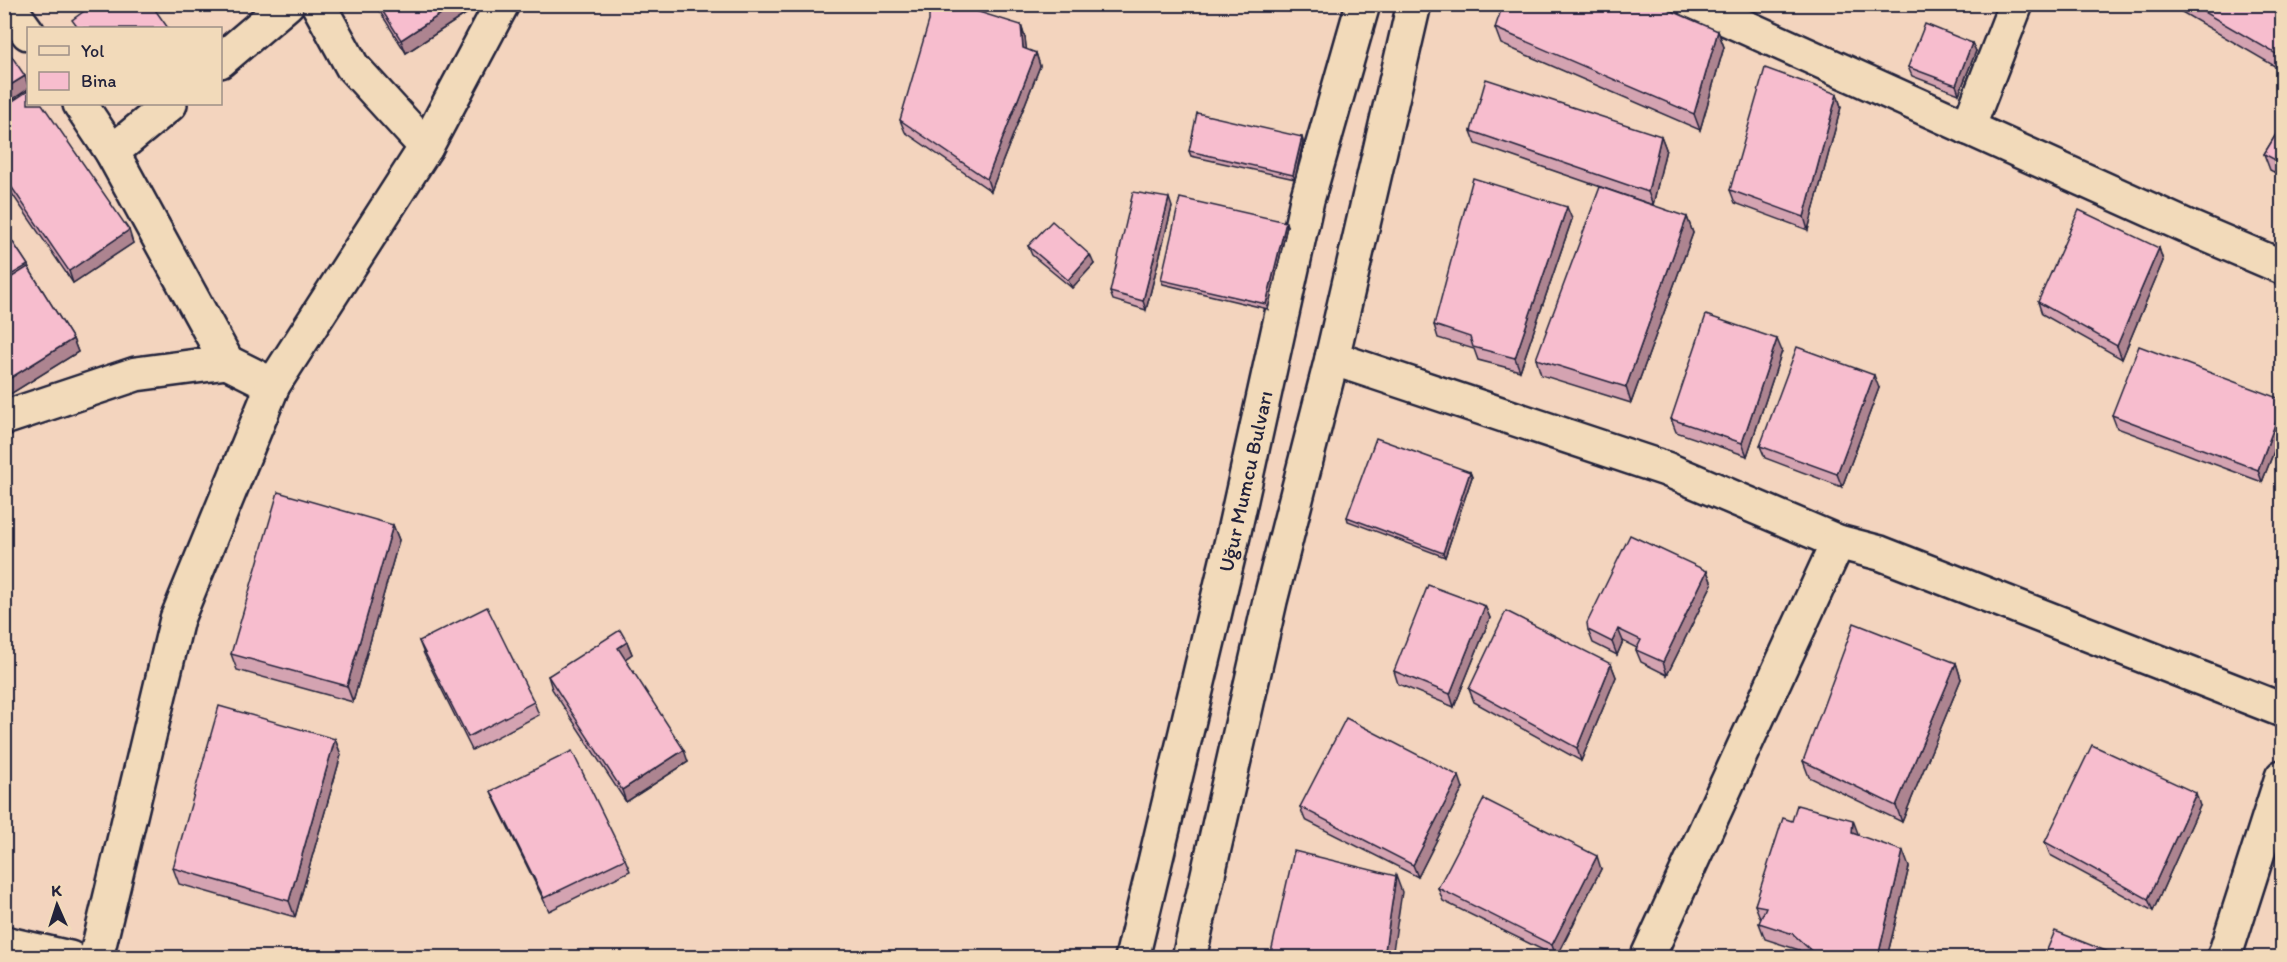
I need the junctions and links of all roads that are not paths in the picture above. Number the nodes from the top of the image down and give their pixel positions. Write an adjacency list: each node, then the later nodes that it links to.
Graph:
1 (7, 4): 9 (main road)
2 (286, 4): 10 (main road)
3 (318, 4): 14 (main road)
4 (502, 4): 14 (main road)
5 (1363, 4): 27 (main road, Uğur Mumcu Bulvarı)
6 (1414, 4): 17 (main road)
7 (1694, 4): 13 (main road)
8 (2016, 4): 13 (main road)
9 (27, 32)
10 (222, 59)
11 (81, 105): 15 (main road)
12 (169, 105): 15 (main road)
13 (1968, 128): 16 (main road)
14 (426, 147): 19 (main road)
15 (112, 152): 18 (main road)
16 (2283, 267)
17 (1332, 358): 21 (main road); 28 (main road)
18 (227, 362): 19 (main road); 20 (main road)
19 (273, 386): 26 (main road)
20 (4, 418)
21 (1838, 542): 22 (main road); 29 (main road)
22 (2283, 710)
23 (2283, 777): 30 (main road)
24 (4, 943): 25 (main road)
25 (70, 957)
26 (96, 957)
27 (1132, 957)
28 (1189, 957)
29 (1647, 957)
30 (2224, 957)

